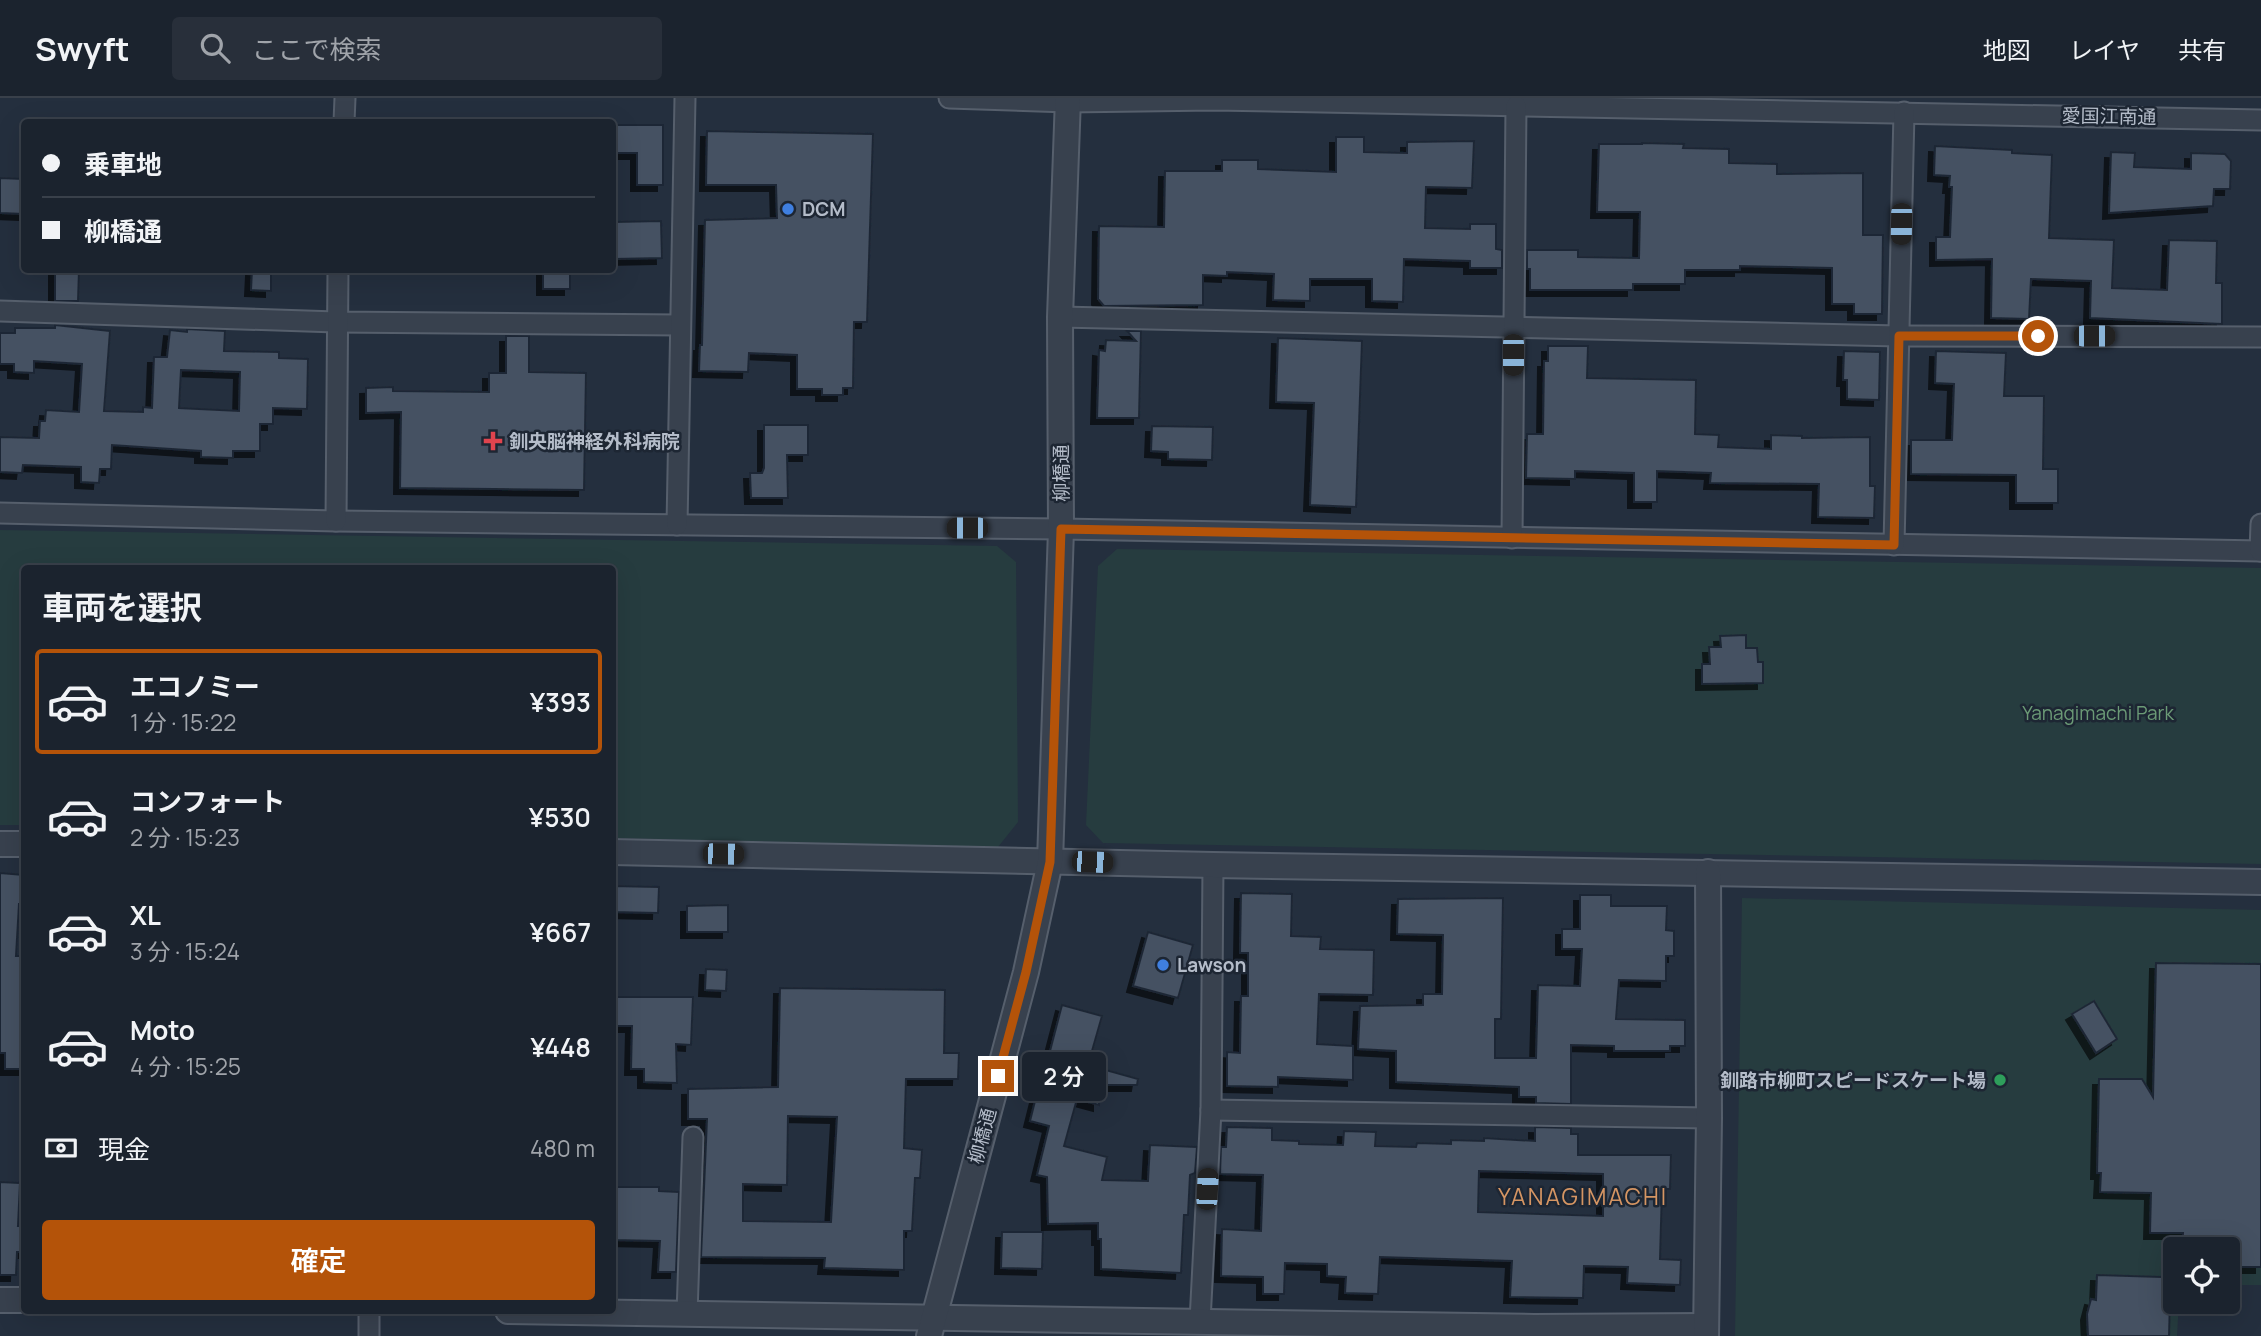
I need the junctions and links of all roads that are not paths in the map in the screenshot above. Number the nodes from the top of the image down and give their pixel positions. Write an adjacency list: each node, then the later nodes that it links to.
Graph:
1 (345, 98): 8 (street)
2 (685, 98): 14 (street)
3 (949, 98): 5 (street, 愛国江南通)
4 (1215, 99): 5 (street, 愛国江南通); 6 (street, 愛国江南通)
5 (1068, 100): 12 (street, 柳橋通)
6 (1516, 106): 7 (street, 愛国江南通); 15 (street)
7 (1904, 112): 9 (street, 愛国江南通); 16 (street)
8 (344, 119)
9 (2261, 120)
10 (338, 273): 13 (street)
11 (0, 311): 13 (street)
12 (1060, 317): 15 (street); 22 (street, 柳橋通)
13 (336, 322): 14 (street); 19 (street)
14 (679, 325): 21 (street)
15 (1514, 328): 16 (street); 23 (street)
16 (1899, 336): 17 (street); 24 (street)
17 (2261, 337)
18 (0, 513): 19 (street)
19 (336, 521): 21 (street)
20 (2261, 524): 25 (street)
21 (677, 525): 22 (street)
22 (1061, 529): 23 (street); 29 (street, 柳橋通)
23 (1512, 538): 24 (street)
24 (1894, 545): 25 (street)
25 (2261, 551)
26 (0, 844): 27 (street)
27 (21, 844)
28 (616, 852): 29 (street)
29 (1050, 862): 30 (street); 42 (street, 柳橋通)
30 (1213, 866): 31 (street); 33 (street)
31 (1708, 872): 32 (street); 34 (street)
32 (2261, 882)
33 (1211, 1110): 34 (street); 41 (street)
34 (1709, 1118): 45 (street)
35 (693, 1137): 40 (street)
36 (0, 1300): 37 (street)
37 (21, 1300)
38 (616, 1313): 40 (street)
39 (369, 1314): 46 (street)
40 (687, 1314): 42 (street)
41 (1200, 1321): 42 (street); 43 (street)
42 (931, 1327)
43 (1297, 1329): 44 (street)
44 (1534, 1331): 45 (street)
45 (1706, 1331)
46 (369, 1336)

